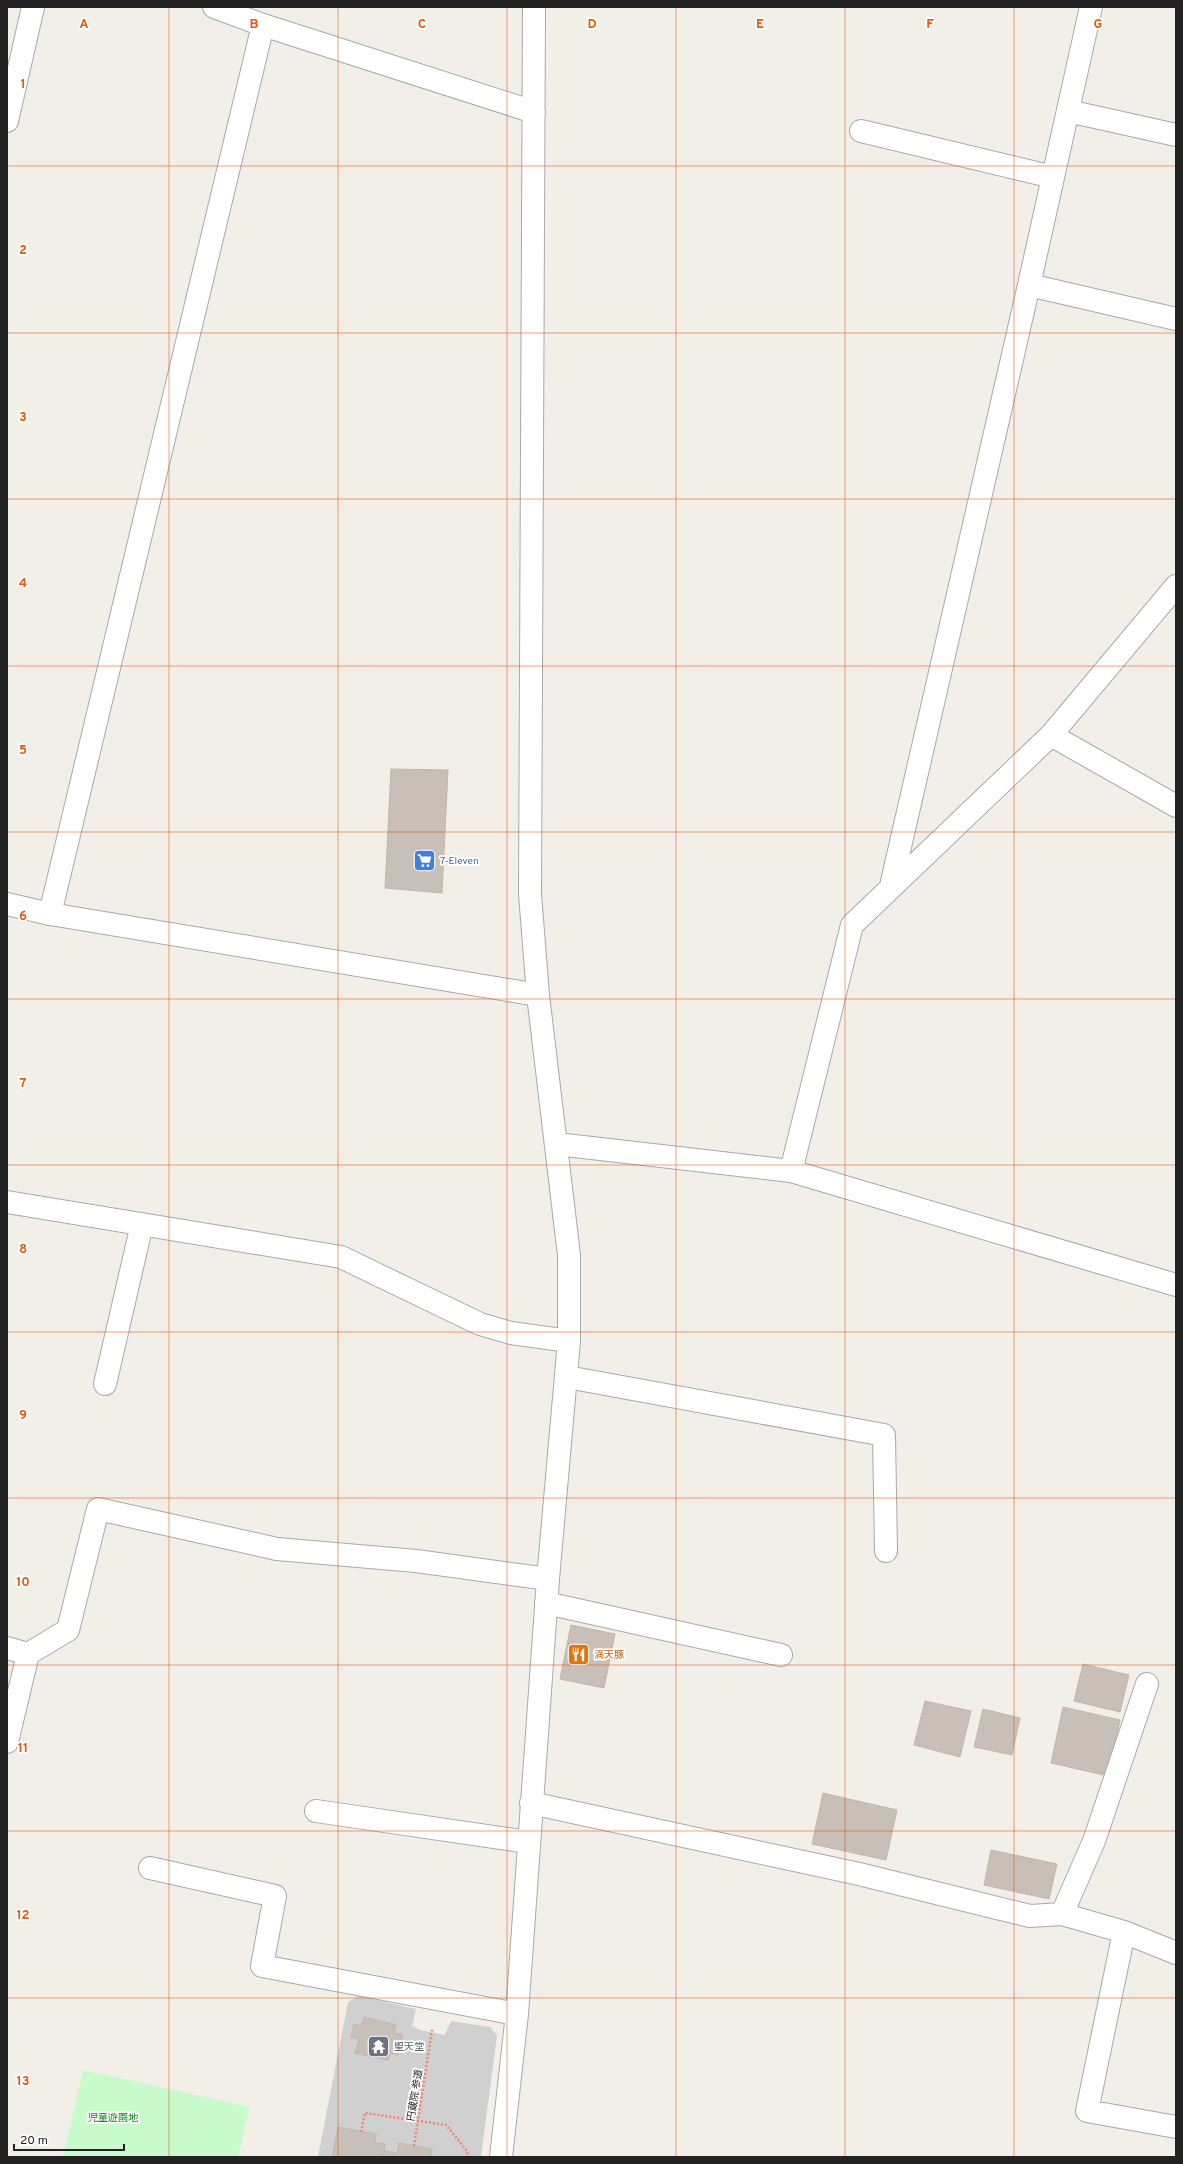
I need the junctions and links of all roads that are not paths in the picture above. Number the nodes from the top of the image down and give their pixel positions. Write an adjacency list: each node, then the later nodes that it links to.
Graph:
1 (33, 7): 8 (street)
2 (214, 7): 5 (street)
3 (534, 7): 7 (street)
4 (1091, 7): 6 (street)
5 (263, 25): 7 (street); 19 (street)
6 (1068, 111): 10 (street); 11 (street)
7 (534, 112): 20 (street)
8 (7, 121)
9 (861, 131): 11 (street)
10 (1176, 135)
11 (1053, 178): 12 (street)
12 (1029, 286): 13 (street); 17 (street)
13 (1176, 319)
14 (1176, 586): 15 (street)
15 (1052, 735): 16 (street); 17 (street)
16 (1176, 806)
17 (891, 886): 22 (street)
18 (7, 904): 19 (street)
19 (50, 914): 20 (street)
20 (538, 995): 21 (street)
21 (557, 1144): 22 (street); 26 (street)
22 (791, 1171): 25 (street)
23 (7, 1202): 24 (street)
24 (142, 1224): 26 (street); 28 (street)
25 (1176, 1286)
26 (569, 1341): 27 (street)
27 (567, 1377): 29 (street); 30 (street)
28 (105, 1384)
29 (886, 1551)
30 (548, 1579): 31 (street); 33 (street)
31 (546, 1603): 34 (street); 37 (street)
32 (7, 1648): 33 (street)
33 (28, 1654): 36 (street)
34 (781, 1655)
35 (1147, 1684): 41 (street)
36 (7, 1742)
37 (531, 1804): 39 (street); 41 (street)
38 (316, 1811): 39 (street)
39 (528, 1842): 44 (street)
40 (150, 1868): 44 (street)
41 (1062, 1914): 42 (street)
42 (1124, 1932): 43 (street); 45 (street)
43 (1176, 1953)
44 (517, 2014): 46 (street)
45 (1176, 2127)
46 (501, 2157)

